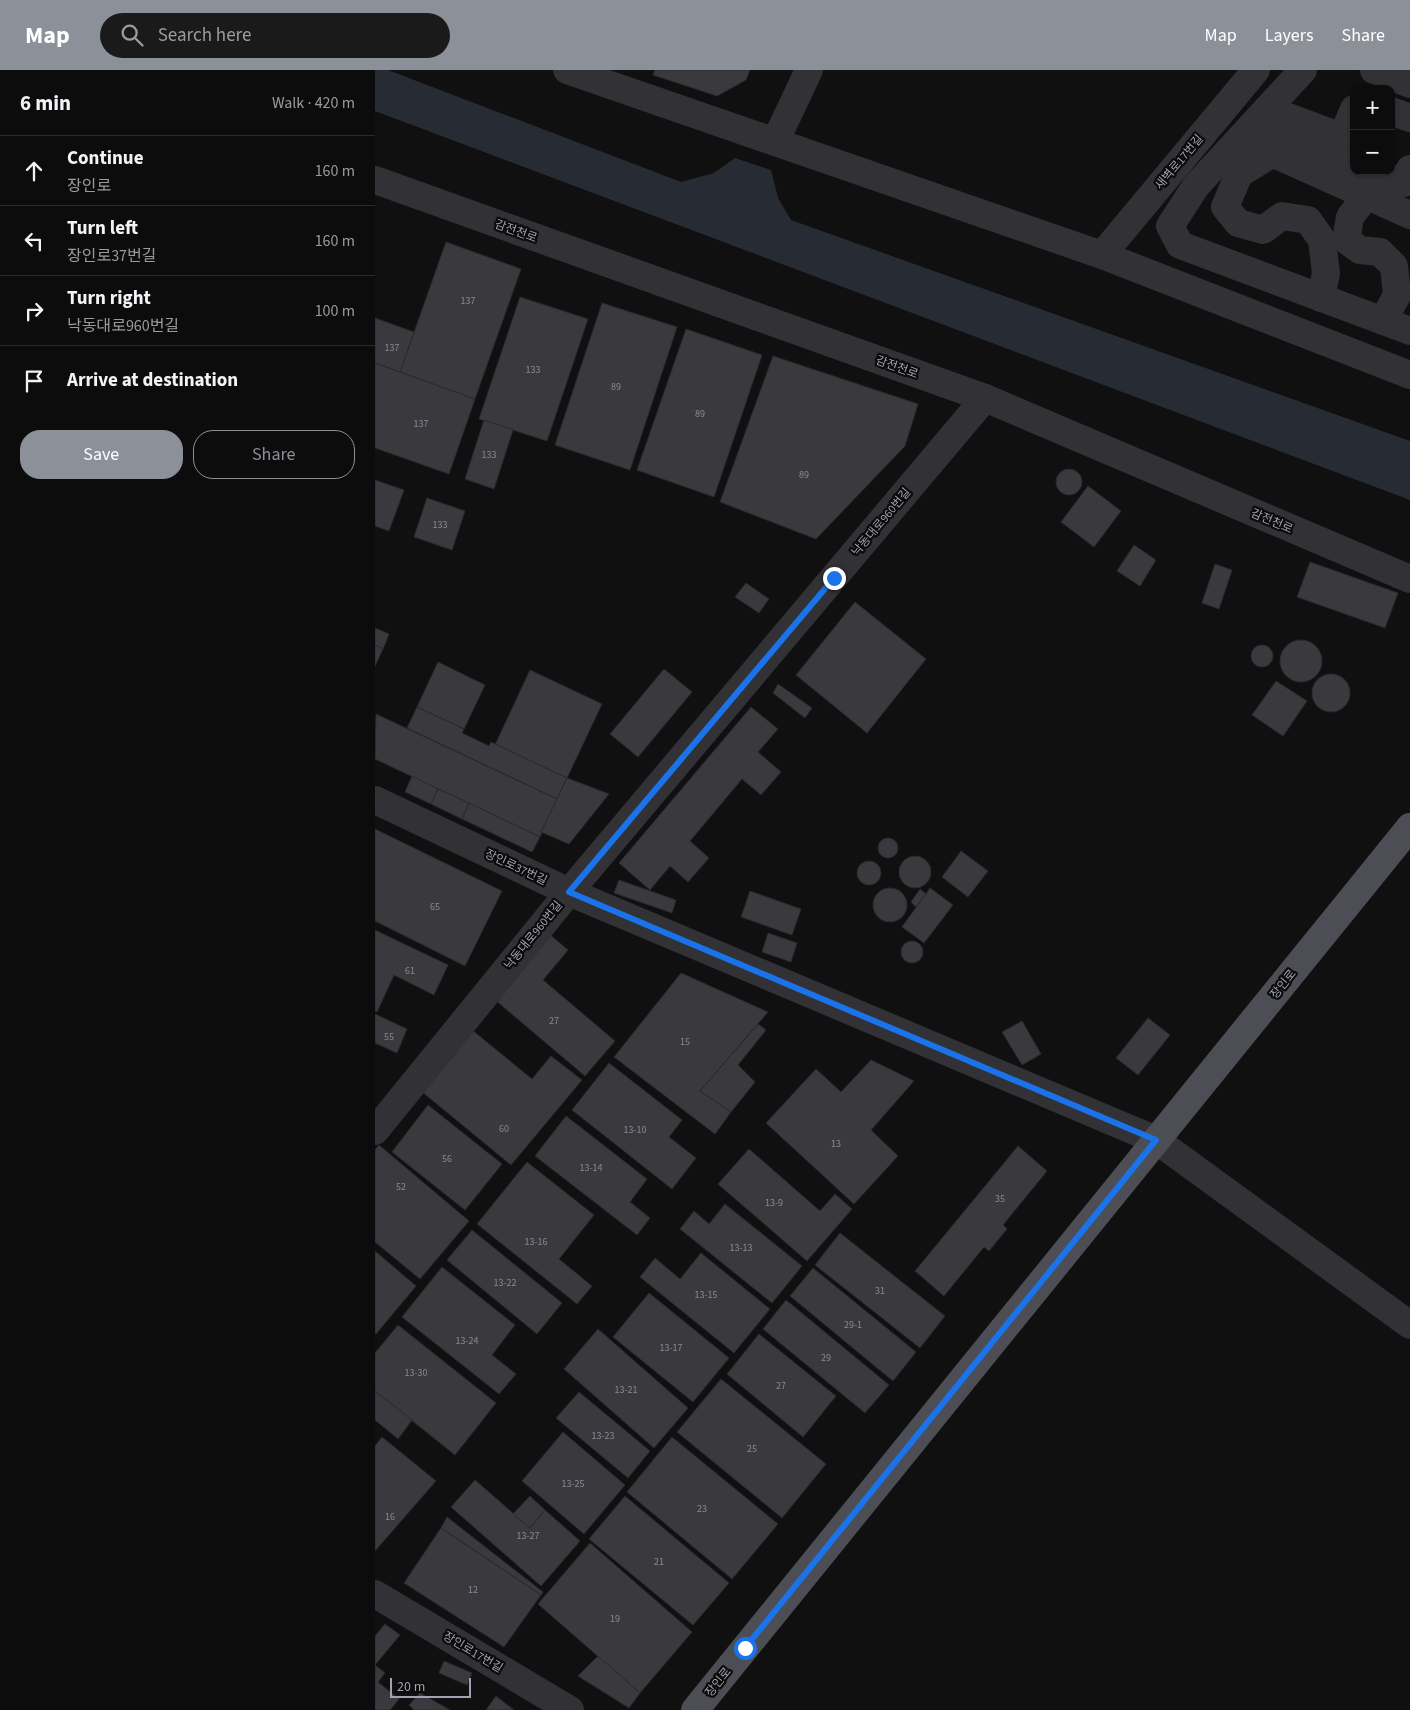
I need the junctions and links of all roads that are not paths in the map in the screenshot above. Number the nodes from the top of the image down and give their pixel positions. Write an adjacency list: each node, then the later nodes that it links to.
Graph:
1 (567, 70): 11 (street)
2 (809, 70): 11 (street)
3 (1256, 70): 18 (street, 새벽로17번길)
4 (1303, 70): 10 (street)
5 (1374, 70): 6 (street)
6 (1410, 84)
7 (1395, 112): 9 (street)
8 (1350, 118): 10 (street)
9 (1410, 118)
10 (1253, 124): 12 (street); 13 (street); 19 (street)
11 (775, 142): 18 (street)
12 (1273, 154): 16 (street); 19 (street)
13 (1350, 162)
14 (1410, 169): 16 (street)
15 (375, 180): 23 (street, 감전천로)
16 (1370, 183): 17 (street); 20 (street)
17 (1410, 214)
18 (1102, 255): 22 (street)
19 (1321, 298): 20 (street)
20 (1383, 322): 21 (street)
21 (1410, 332)
22 (1410, 375)
23 (985, 398): 24 (street, 감전천로); 27 (street, 낙동대로960번길)
24 (1410, 579)
25 (375, 800): 27 (street, 장인로37번길)
26 (1410, 827): 29 (main road, 장인로)
27 (569, 892): 28 (street, 낙동대로960번길); 29 (street, 장인로37번길)
28 (375, 1131)
29 (1156, 1140): 30 (street); 33 (main road, 장인로)
30 (1410, 1324)
31 (375, 1594): 32 (street, 장인로17번길)
32 (570, 1710)
33 (695, 1710)

